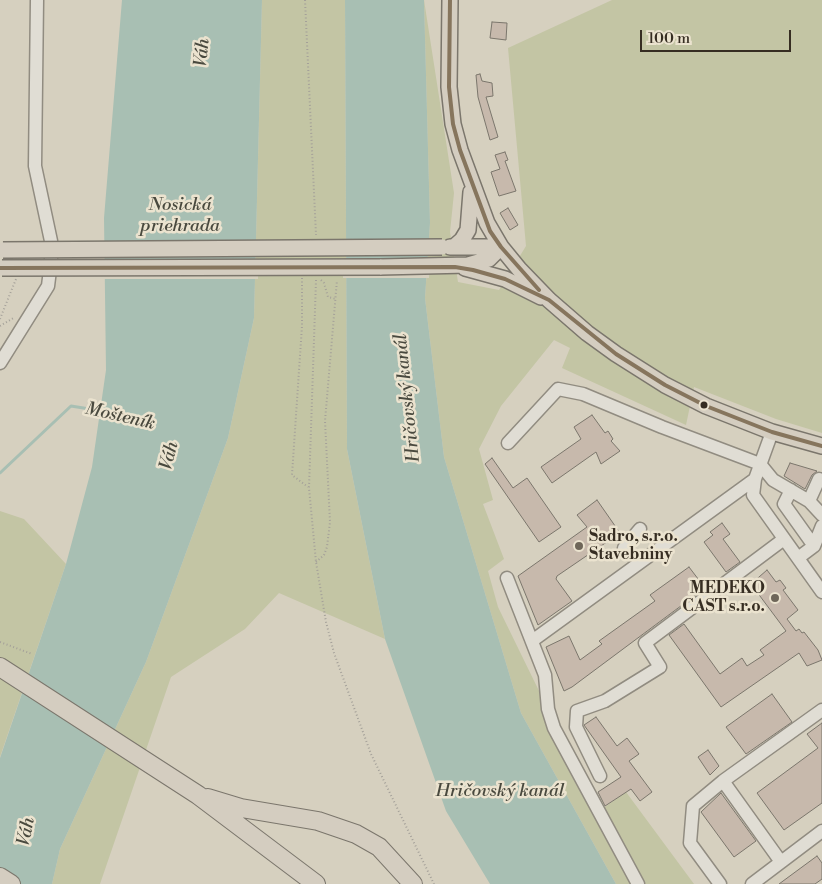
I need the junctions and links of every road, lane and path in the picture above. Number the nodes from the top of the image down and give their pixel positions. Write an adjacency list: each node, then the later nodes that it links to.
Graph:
1 (37, 0): 16 (lane)
2 (450, 0): 3 (main road)
3 (472, 187): 4 (main road); 5 (main road)
4 (448, 247): 5 (main road); 6 (main road, bridge)
5 (501, 247): 7 (main road); 14 (main road)
6 (1, 250)
7 (449, 267): 8 (main road, bridge); 14 (main road)
8 (1, 268)
9 (301, 276): 32 (path)
10 (17, 277): 15 (path)
11 (316, 279): 13 (path)
12 (337, 286): 13 (path)
13 (336, 298): 32 (path)
14 (549, 300): 17 (main road)
15 (0, 319)
16 (0, 363)
17 (772, 432): 19 (main road); 20 (lane)
18 (508, 443): 20 (lane)
19 (822, 446)
20 (760, 464): 21 (lane); 23 (lane)
21 (755, 479): 28 (lane); 35 (lane)
22 (822, 480): 24 (lane)
23 (791, 490): 24 (lane); 29 (lane)
24 (809, 501): 25 (lane)
25 (822, 515)
26 (822, 526): 29 (lane)
27 (640, 529): 30 (lane)
28 (784, 539): 31 (lane); 40 (lane)
29 (814, 546): 31 (lane)
30 (624, 548)
31 (798, 558): 34 (lane)
32 (316, 562): 49 (path)
33 (507, 578): 35 (lane)
34 (822, 592)
35 (532, 641): 50 (lane)
36 (0, 642): 37 (path)
37 (32, 654)
38 (0, 667): 42 (highway)
39 (822, 710): 41 (lane)
40 (600, 776)
41 (724, 781): 44 (lane); 51 (lane)
42 (198, 795): 47 (highway); 48 (highway)
43 (822, 831): 44 (lane)
44 (781, 862): 52 (lane)
45 (0, 877): 46 (highway)
46 (11, 884)
47 (316, 884)
48 (413, 884)
49 (434, 884)
50 (638, 884)
51 (720, 884)
52 (752, 884)

